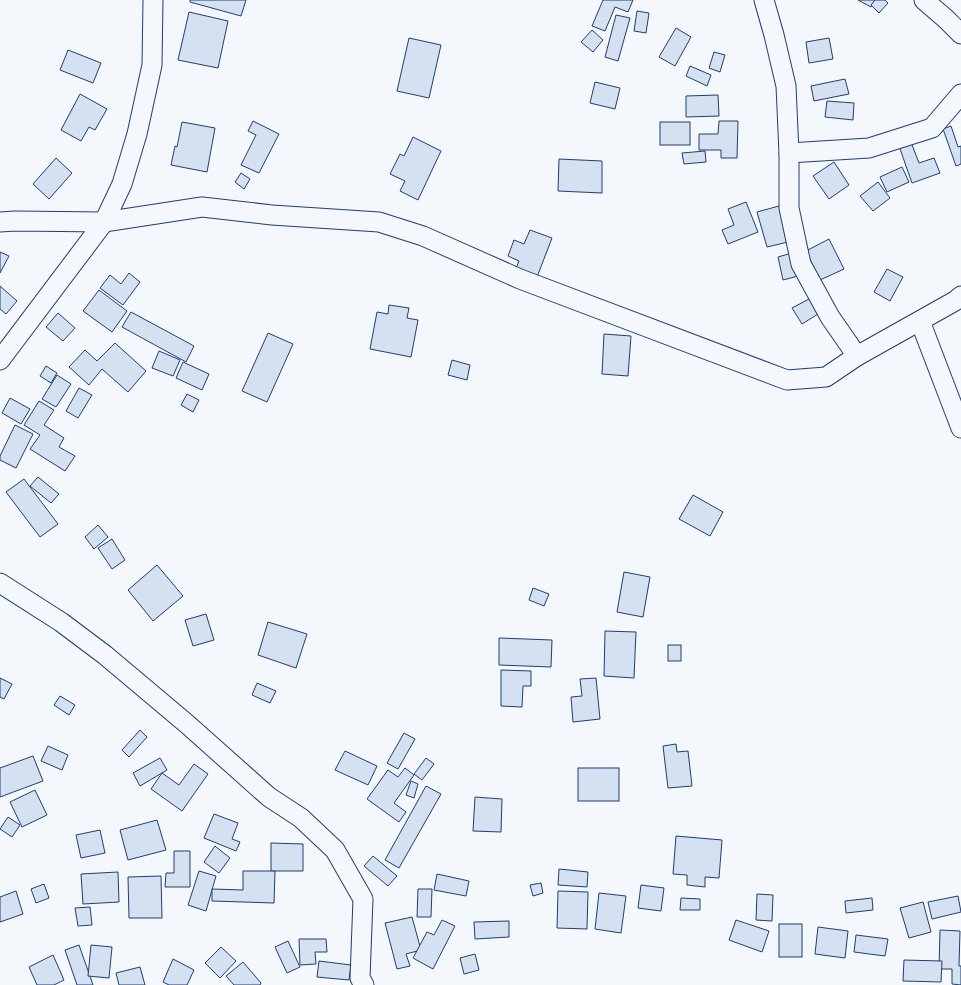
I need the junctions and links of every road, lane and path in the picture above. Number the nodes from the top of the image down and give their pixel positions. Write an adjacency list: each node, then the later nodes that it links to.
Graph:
1 (153, 0): 8 (street)
2 (764, 0): 6 (street)
3 (924, 0): 4 (street)
4 (961, 34)
5 (961, 94): 6 (street)
6 (789, 153): 11 (street)
7 (0, 222): 8 (street)
8 (104, 222): 11 (street); 12 (street)
9 (961, 296): 10 (street)
10 (920, 321): 11 (street); 13 (street)
11 (857, 356)
12 (0, 360)
13 (961, 428)
14 (0, 583): 15 (street)
15 (364, 985)

